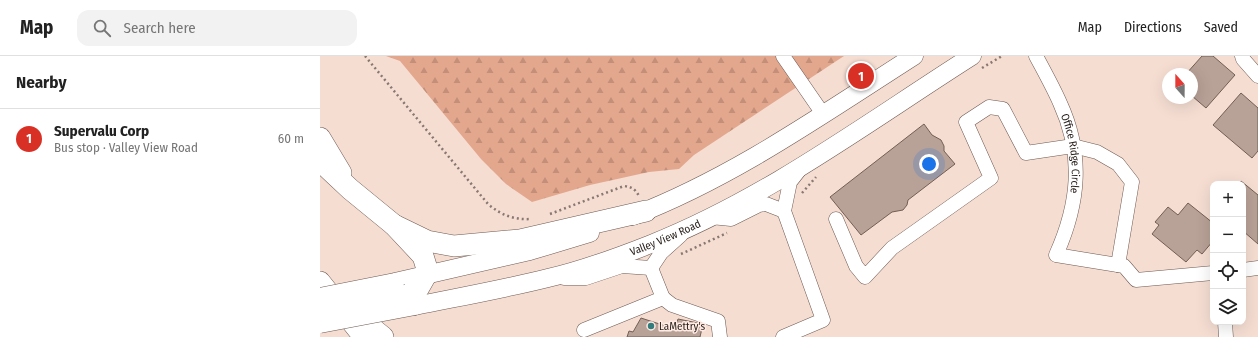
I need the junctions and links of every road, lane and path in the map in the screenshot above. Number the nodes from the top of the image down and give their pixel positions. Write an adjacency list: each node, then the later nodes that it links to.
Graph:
1 (365, 56): 17 (path)
2 (783, 56): 8 (street)
3 (914, 56): 8 (main road)
4 (972, 56): 12 (main road, Valley View Road)
5 (1036, 56): 10 (street, Office Ridge Circle)
6 (1242, 56): 7 (street)
7 (1258, 76)
8 (823, 114): 15 (main road)
9 (320, 138): 13 (highway)
10 (1073, 146): 18 (street); 21 (street); 21 (street, Office Ridge Circle)
11 (320, 161): 13 (highway)
12 (804, 165): 14 (street); 19 (main road, Valley View Road)
13 (350, 189): 20 (highway)
14 (784, 210): 19 (street); 38 (street)
15 (646, 211): 16 (path); 20 (highway); 26 (main road)
16 (549, 215)
17 (536, 218)
18 (836, 219)
19 (704, 220): 22 (street); 27 (main road, Valley View Road)
20 (394, 225): 26 (highway)
21 (1118, 265): 25 (street)
22 (651, 268): 27 (street); 30 (street)
23 (1258, 268): 24 (street)
24 (1246, 270)
25 (1210, 273)
26 (426, 275): 29 (highway)
27 (550, 278): 29 (main road, Valley View Road)
28 (320, 282): 31 (highway)
29 (406, 294): 31 (highway, bridge); 32 (main road, Valley View Road, bridge)
30 (663, 298): 34 (street); 37 (street)
31 (324, 302): 35 (highway); 36 (highway)
32 (320, 324)
33 (1225, 325): 39 (street)
34 (584, 330)
35 (364, 337)
36 (383, 337)
37 (720, 337)
38 (784, 337)
39 (1226, 337)

